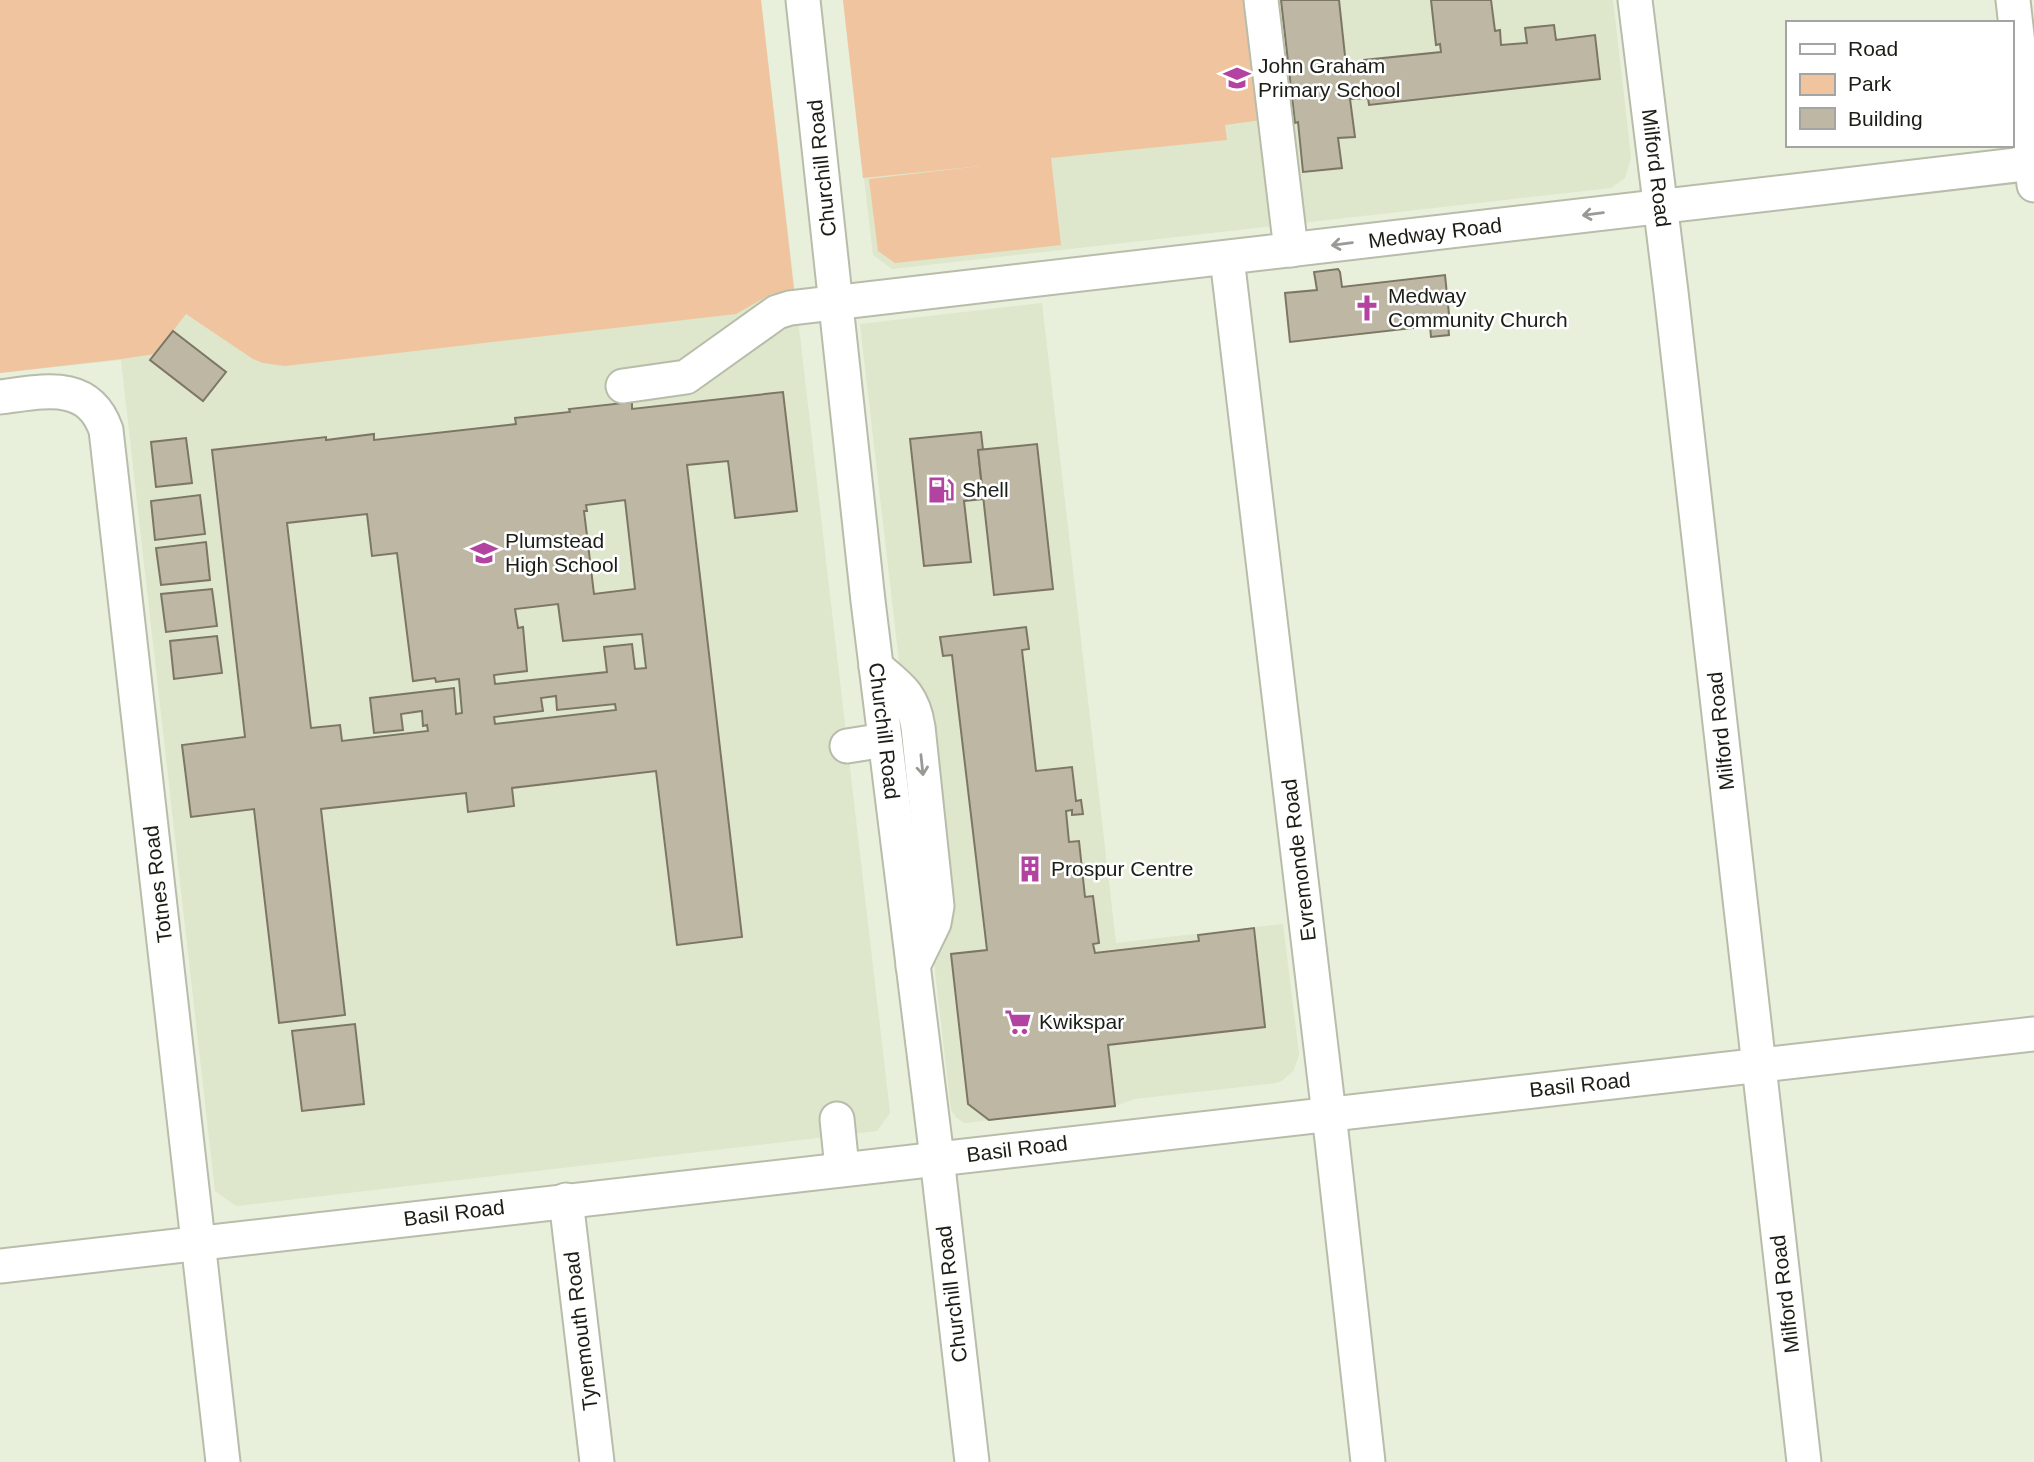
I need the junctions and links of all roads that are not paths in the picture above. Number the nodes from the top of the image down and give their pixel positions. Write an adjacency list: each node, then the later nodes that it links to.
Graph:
1 (803, 0): 9 (street, Churchill Road)
2 (1261, 0): 7 (street)
3 (1635, 0): 6 (street, Milford Road)
4 (2013, 0): 5 (street)
5 (2033, 171): 6 (street, Medway Road)
6 (1660, 205): 7 (street, Medway Road, one-way to 7); 17 (street, Milford Road)
7 (1291, 250): 8 (street, Medway Road)
8 (1227, 258): 9 (street, Medway Road); 18 (street, Evremonde Road)
9 (837, 302): 10 (street, Medway Road); 12 (street, Churchill Road)
10 (623, 386)
11 (0, 397): 23 (street, Totnes Road)
12 (876, 667): 13 (street, Churchill Road); 15 (street, one-way to 15)
13 (885, 740): 14 (street); 15 (street, Churchill Road)
14 (847, 746)
15 (913, 966): 20 (street, Churchill Road)
16 (2034, 1034): 17 (street, Basil Road)
17 (1758, 1065): 18 (street, Basil Road); 29 (street, Milford Road)
18 (1329, 1114): 20 (street, Basil Road); 28 (street, Evremonde Road)
19 (837, 1119): 21 (street)
20 (937, 1158): 21 (street, Basil Road); 27 (street, Churchill Road)
21 (842, 1168): 22 (street, Basil Road)
22 (566, 1200): 23 (street, Basil Road); 26 (street, Tynemouth Road)
23 (199, 1243): 24 (street, Basil Road); 25 (street, Totnes Road)
24 (0, 1266)
25 (223, 1462)
26 (597, 1462)
27 (972, 1462)
28 (1368, 1462)
29 (1804, 1462)

